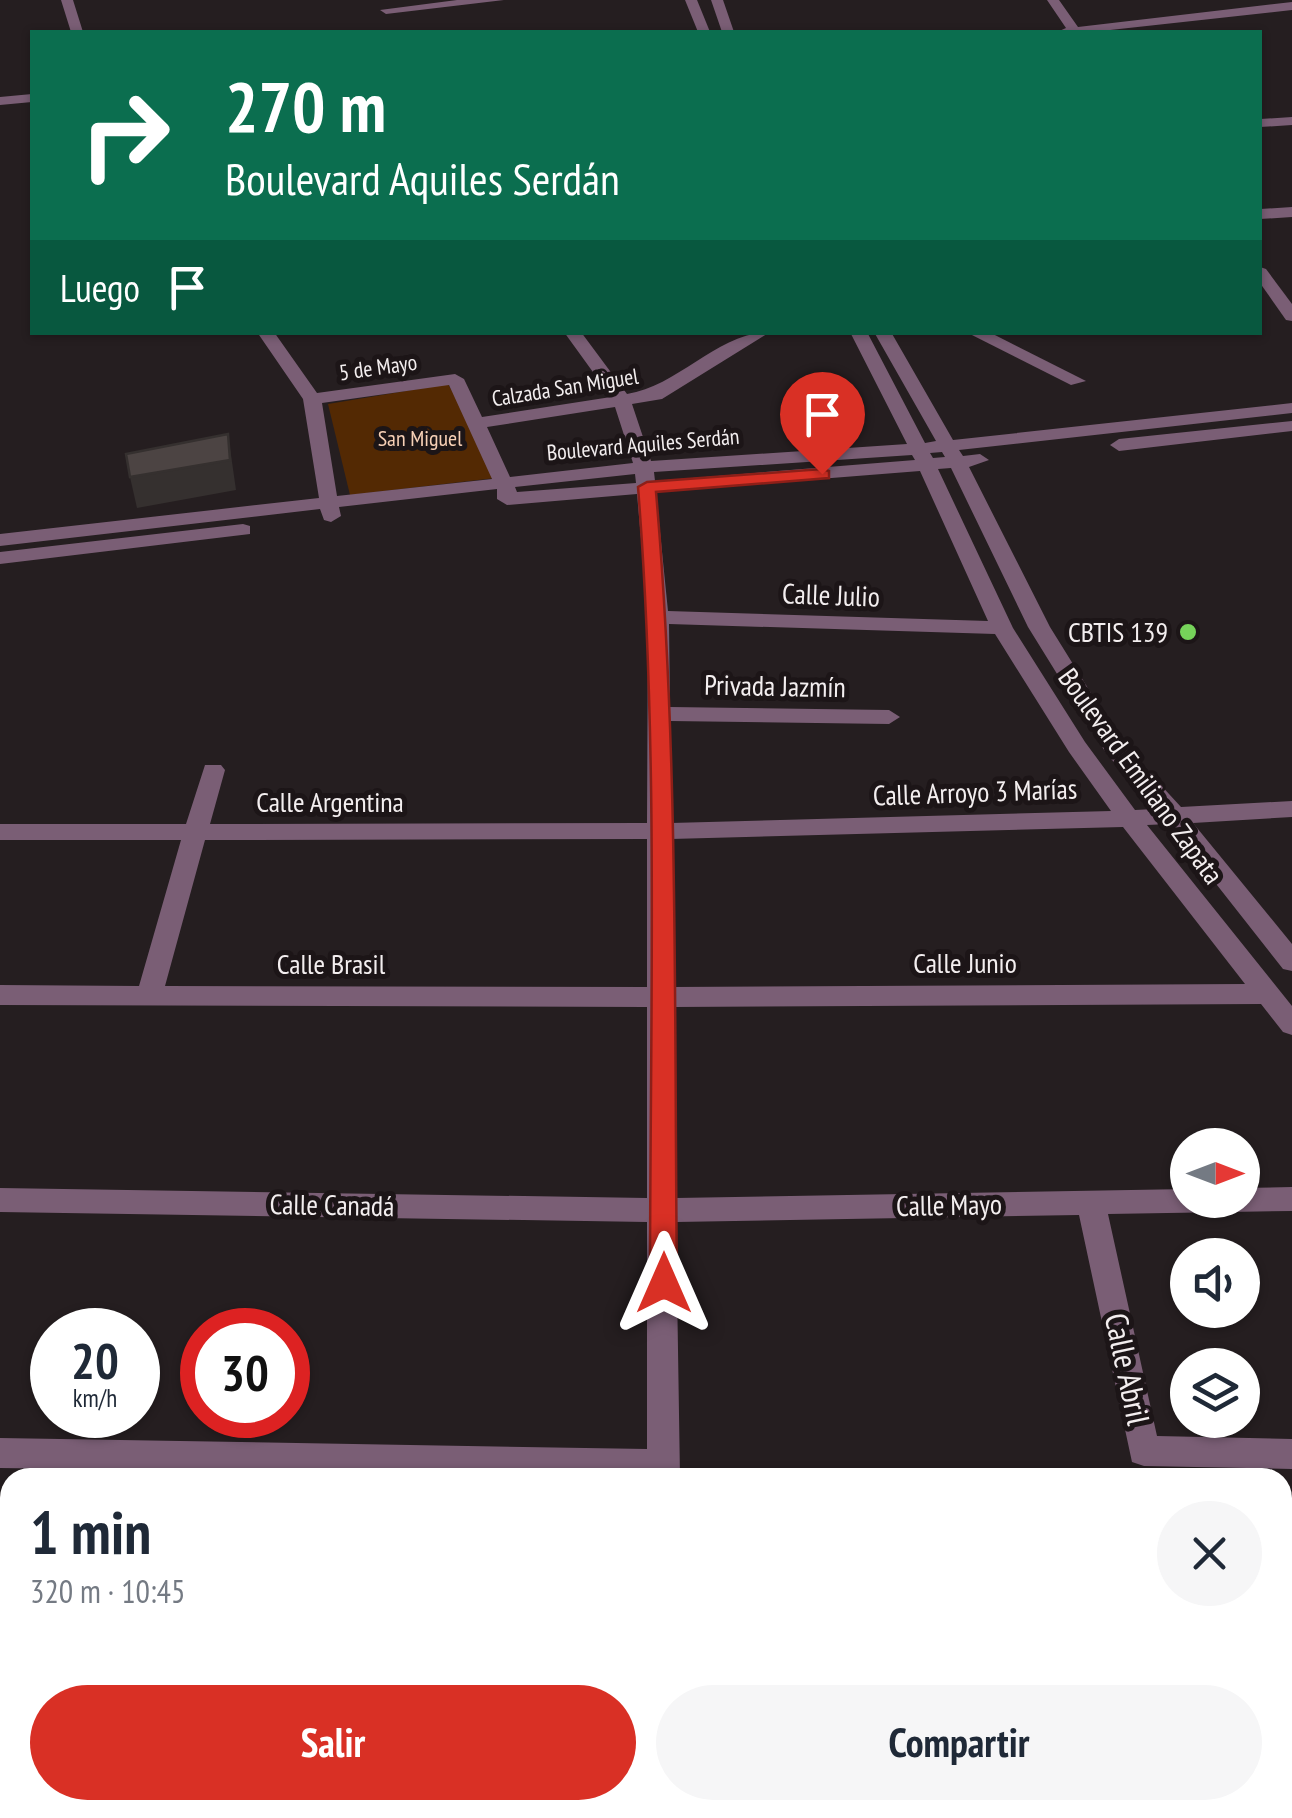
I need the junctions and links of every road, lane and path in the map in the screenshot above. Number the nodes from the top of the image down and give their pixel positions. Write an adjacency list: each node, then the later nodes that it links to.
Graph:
1 (67, 0): 8 (street)
2 (498, 0): 7 (street)
3 (691, 0): 9 (street)
4 (717, 0): 10 (street)
5 (1053, 0): 11 (street)
6 (1292, 6): 12 (street)
7 (386, 10)
8 (76, 30)
9 (703, 30)
10 (727, 30)
11 (1074, 30)
12 (1092, 30)
13 (30, 98): 14 (street)
14 (0, 101)
15 (1292, 121): 16 (street)
16 (1262, 123)
17 (1292, 212): 18 (street)
18 (1262, 214)
19 (1262, 275): 20 (street)
20 (1292, 316)
21 (267, 335): 28 (street)
22 (574, 335): 29 (street)
23 (757, 335): 29 (street, Calzada San Miguel)
24 (860, 335): 34 (street, Boulevard Emiliano Zapata)
25 (884, 335): 33 (street, Boulevard Emiliano Zapata)
26 (980, 335): 27 (street)
27 (1077, 381)
28 (312, 399): 31 (street, 5 de Mayo); 37 (street)
29 (622, 400): 31 (street, Calzada San Miguel); 35 (street)
30 (1292, 408): 33 (street, Boulevard Aquiles Serdán)
31 (479, 424): 36 (street, 5 de Mayo)
32 (1292, 426): 33 (street, Boulevard Aquiles Serdán)
33 (952, 454): 34 (street, Boulevard Aquiles Serdán); 47 (street, Boulevard Emiliano Zapata)
34 (923, 458): 35 (street, Boulevard Aquiles Serdán); 41 (street, Boulevard Emiliano Zapata)
35 (646, 477): 36 (street, Boulevard Aquiles Serdán); 40 (street)
36 (508, 491): 37 (street, Boulevard Aquiles Serdán)
37 (330, 511): 38 (street, Boulevard Aquiles Serdán); 39 (street, Boulevard Aquiles Serdán)
38 (0, 540)
39 (0, 558)
40 (658, 617): 41 (street, Calle Julio); 42 (street)
41 (1002, 628): 46 (street, Boulevard Emiliano Zapata)
42 (660, 714): 43 (street, Privada Jazmín); 50 (street)
43 (889, 717)
44 (213, 770): 48 (street)
45 (1292, 809): 47 (street, Calle Arroyo 3 Marías)
46 (1128, 817): 47 (street, Calle Arroyo 3 Marías); 50 (street, Calle Arroyo 3 Marías); 52 (street, Boulevard Emiliano Zapata)
47 (1176, 817): 51 (street, Boulevard Emiliano Zapata)
48 (198, 831): 49 (street, Calle Argentina); 50 (street, Calle Argentina); 54 (street)
49 (0, 832)
50 (659, 832): 55 (street)
51 (1292, 962)
52 (1268, 994): 55 (street, Calle Junio); 56 (street, Boulevard Emiliano Zapata)
53 (0, 995): 54 (street, Calle Brasil)
54 (149, 996): 55 (street, Calle Brasil)
55 (662, 997): 62 (street)
56 (1292, 1024)
57 (1292, 1199): 59 (street, Calle Mayo)
58 (0, 1200): 62 (street, Calle Canadá)
59 (1260, 1200)
60 (1170, 1201): 61 (street, Calle Mayo)
61 (1091, 1202): 62 (street, Calle Mayo); 64 (street, Calle Abril)
62 (663, 1210): 67 (street)
63 (0, 1453): 65 (street)
64 (1292, 1454)
65 (33, 1466): 66 (street)
66 (285, 1468)
67 (664, 1468)

